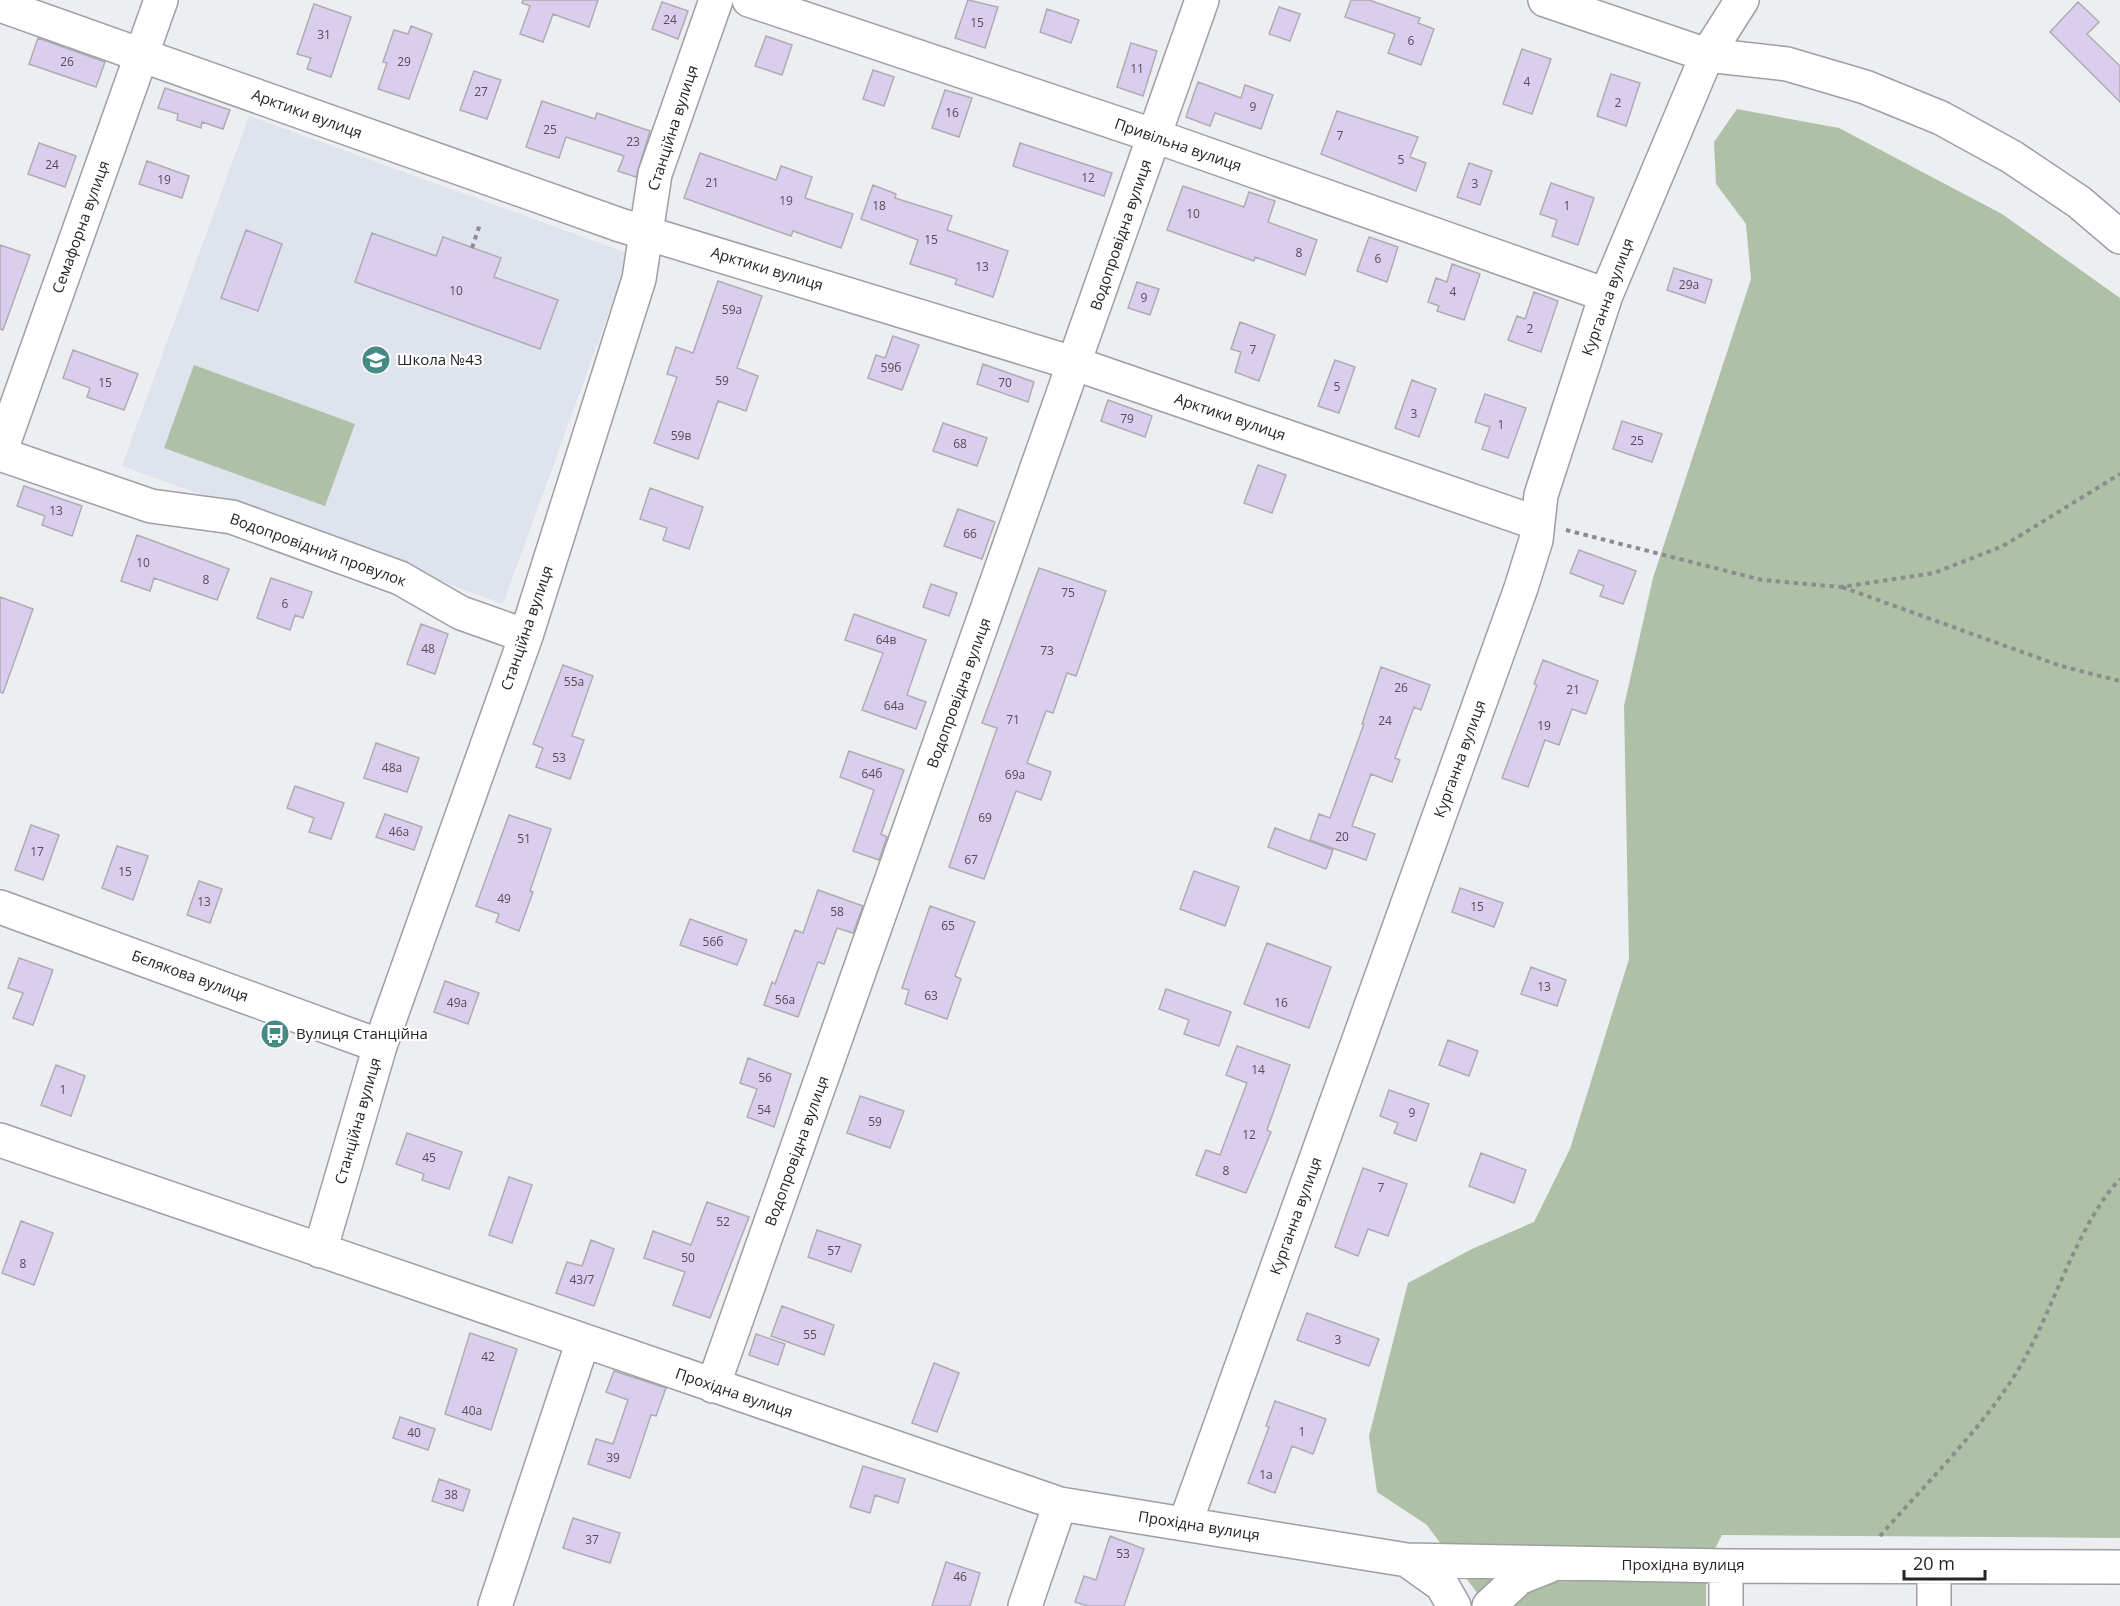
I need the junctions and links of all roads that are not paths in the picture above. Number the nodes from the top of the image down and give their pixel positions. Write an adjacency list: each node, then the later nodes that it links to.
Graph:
1 (161, 0): 8 (street, Семафорна вулиця)
2 (716, 0): 11 (street, Станційна вулиця)
3 (749, 0): 10 (street, Привільна вулиця)
4 (1202, 0): 10 (street, Водопровідна вулиця)
5 (1545, 0): 9 (street)
6 (1742, 0): 9 (street, Курганна вулиця)
7 (0, 5): 8 (street, Арктики вулиця)
8 (143, 55): 11 (street, Арктики вулиця); 15 (street, Семафорна вулиця)
9 (1707, 55): 12 (street); 13 (street, Курганна вулиця)
10 (1155, 136): 13 (street, Привільна вулиця); 14 (street, Водопровідна вулиця)
11 (646, 231): 14 (street, Арктики вулиця); 17 (street, Станційна вулиця)
12 (2120, 237)
13 (1606, 295): 16 (street, Курганна вулиця)
14 (1076, 364): 16 (street, Арктики вулиця); 23 (street, Водопровідна вулиця)
15 (0, 454): 17 (street, Водопровідний провулок)
16 (1538, 523): 25 (street, Курганна вулиця)
17 (526, 636): 19 (street, Станційна вулиця)
18 (0, 907): 19 (street, Бєлякова вулиця)
19 (380, 1046): 21 (street, Станційна вулиця)
20 (0, 1140): 21 (street, Прохідна вулиця)
21 (320, 1251): 22 (street, Прохідна вулиця)
22 (583, 1341): 23 (street, Прохідна вулиця); 31 (street)
23 (713, 1386): 24 (street, Прохідна вулиця)
24 (1060, 1504): 25 (street, Прохідна вулиця); 32 (street)
25 (1185, 1524): 26 (street, Прохідна вулиця)
26 (1407, 1560): 27 (street, Прохідна вулиця); 33 (street)
27 (1554, 1564): 28 (street, Прохідна вулиця); 34 (street)
28 (1726, 1566): 29 (street, Прохідна вулиця); 35 (street)
29 (1934, 1566): 30 (street, Прохідна вулиця); 36 (street)
30 (2120, 1567)
31 (495, 1606)
32 (1025, 1606)
33 (1454, 1606)
34 (1489, 1606)
35 (1726, 1606)
36 (1934, 1606)

